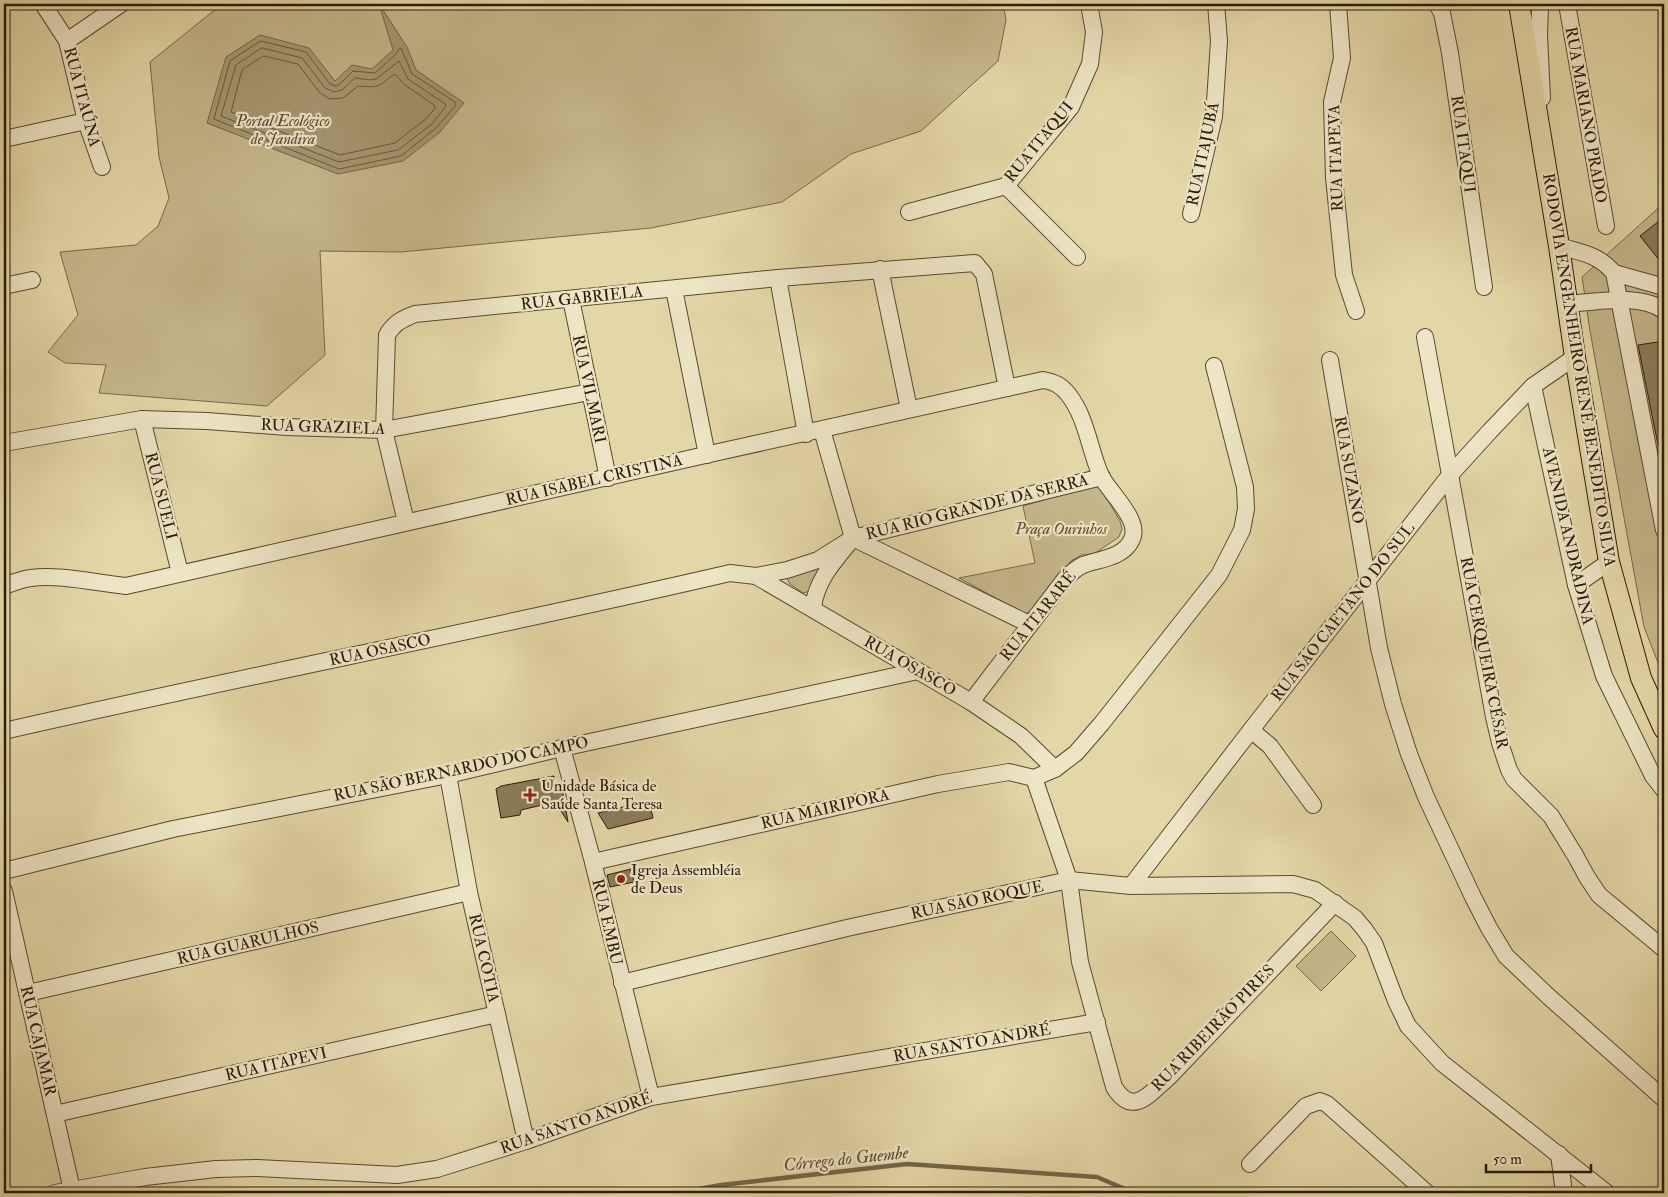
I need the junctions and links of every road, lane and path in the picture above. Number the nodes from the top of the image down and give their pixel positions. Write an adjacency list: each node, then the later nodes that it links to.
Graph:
1 (43, 4): 10 (street, RUA ITAÚNA)
2 (121, 4): 10 (street)
3 (1089, 4): 15 (street, RUA ITAQUI)
4 (1216, 4): 17 (street, RUA ITAJUBÁ)
5 (1338, 4): 32 (street, RUA ITAPEVA)
6 (1437, 4): 26 (street, RUA ITAQUI)
7 (1519, 4): 12 (main road, RODOVIA ENGENHEIRO RENÊ BENEDITO SILVA)
8 (1540, 4): 12 (street)
9 (1567, 4): 18 (street, RUA MARIANO PRADO)
10 (67, 41): 11 (street, RUA ITAÚNA)
11 (86, 121): 13 (street); 14 (street, RUA ITAÚNA)
12 (1541, 135): 19 (main road, RODOVIA ENGENHEIRO RENÊ BENEDITO SILVA)
13 (4, 139)
14 (102, 167)
15 (1006, 186): 16 (street, RUA ITAQUI); 20 (street)
16 (909, 212)
17 (1191, 214)
18 (1606, 226)
19 (1559, 246): 22 (street); 31 (main road, RODOVIA ENGENHEIRO RENÊ BENEDITO SILVA)
20 (1077, 257)
21 (880, 269): 23 (street, RUA GABRIELA); 39 (street, RUA GABRIELA); 41 (street)
22 (1614, 273): 27 (street); 30 (street)
23 (778, 278): 28 (street, RUA GABRIELA); 44 (street)
24 (32, 280): 25 (street)
25 (4, 286)
26 (1484, 287)
27 (1664, 287)
28 (674, 289): 29 (street, RUA GABRIELA); 46 (street)
29 (571, 299): 40 (street, RUA VILMARI); 43 (street, RUA GABRIELA)
30 (1618, 301): 31 (street); 33 (street); 51 (street)
31 (1567, 304): 35 (main road, RODOVIA ENGENHEIRO RENÊ BENEDITO SILVA)
32 (1356, 311)
33 (1664, 311)
34 (1425, 337): 48 (street, RUA CERQUEIRA CÉSAR)
35 (1575, 357): 38 (street, RUA SÃO CAETANO DO SUL); 53 (main road, RODOVIA ENGENHEIRO RENÊ BENEDITO SILVA)
36 (1330, 360): 56 (street, RUA SUZANO)
37 (1214, 366): 67 (street)
38 (1533, 386): 48 (street, RUA SÃO CAETANO DO SUL); 57 (street, AVENIDA ANDRADINA)
39 (1007, 388): 41 (street, RUA ISABEL CRISTINA); 47 (street, RUA ISABEL CRISTINA)
40 (590, 392): 43 (street, RUA GRAZIELA); 49 (street, RUA VILMARI)
41 (909, 409): 44 (street, RUA ISABEL CRISTINA)
42 (142, 419): 43 (street, RUA GRAZIELA); 45 (street, RUA GRAZIELA); 54 (street, RUA SUELI)
43 (384, 430): 50 (street, RUA GABRIELA)
44 (814, 432): 46 (street, RUA ISABEL CRISTINA); 52 (street)
45 (4, 443)
46 (707, 455): 49 (street, RUA ISABEL CRISTINA)
47 (1102, 476): 52 (street, RUA RIO GRANDE DA SERRA); 60 (street, RUA ITARARÉ)
48 (1450, 476): 56 (street, RUA SÃO CAETANO DO SUL); 79 (street, RUA CERQUEIRA CÉSAR)
49 (608, 478): 50 (street, RUA ISABEL CRISTINA)
50 (406, 522): 54 (street, RUA ISABEL CRISTINA)
51 (1664, 530)
52 (853, 538): 55 (street, RUA OSASCO); 59 (street); 60 (street)
53 (1609, 562): 57 (street); 63 (main road, RODOVIA ENGENHEIRO RENÊ BENEDITO SILVA)
54 (180, 574): 58 (street, RUA ISABEL CRISTINA)
55 (756, 576): 59 (street, RUA OSASCO); 65 (street, RUA OSASCO)
56 (1368, 580): 64 (street, RUA SÃO CAETANO DO SUL); 85 (street, RUA SUZANO)
57 (1576, 585): 70 (street, AVENIDA ANDRADINA)
58 (4, 586)
59 (813, 608): 61 (street, RUA OSASCO)
60 (1029, 624): 62 (street, RUA ITARARÉ)
61 (918, 671): 62 (street, RUA OSASCO); 66 (street, RUA SÃO BERNARDO DO CAMPO)
62 (971, 702): 67 (street, RUA OSASCO)
63 (1664, 729)
64 (1251, 730): 71 (street); 75 (street, RUA SÃO CAETANO DO SUL)
65 (4, 731)
66 (562, 748): 68 (street, RUA SÃO BERNARDO DO CAMPO); 72 (street, RUA EMBU)
67 (1055, 769): 69 (street)
68 (448, 775): 73 (street, RUA SÃO BERNARDO DO CAMPO); 77 (street, RUA COTIA)
69 (1034, 778): 72 (street, RUA MAIRIPORA); 74 (street, RUA RIBEIRÃO PIRES)
70 (1664, 790)
71 (1313, 804)
72 (593, 862): 80 (street, RUA EMBU)
73 (4, 871)
74 (1069, 880): 75 (street, RUA SÃO ROQUE); 80 (street, RUA SÃO ROQUE); 83 (street, RUA RIBEIRÃO PIRES)
75 (1131, 886): 78 (street, RUA SÃO ROQUE)
76 (4, 891): 81 (street, RUA CAJAMAR)
77 (469, 892): 81 (street, RUA GUARULHOS); 82 (street, RUA COTIA)
78 (1334, 903): 83 (street, RUA RIBEIRÃO PIRES); 88 (street, RUA SÃO ROQUE)
79 (1664, 950)
80 (622, 984): 84 (street, RUA EMBU)
81 (28, 993): 86 (street, RUA CAJAMAR)
82 (497, 1014): 86 (street, RUA ITAPEVI); 87 (street, RUA COTIA)
83 (1097, 1022): 84 (street, RUA SANTO ANDRÉ)
84 (651, 1097): 87 (street, RUA SANTO ANDRÉ)
85 (1664, 1099)
86 (55, 1114): 90 (street, RUA CAJAMAR)
87 (526, 1141): 90 (street, RUA SANTO ANDRÉ)
88 (1559, 1154): 93 (street); 94 (street, RUA SÃO ROQUE)
89 (1250, 1164): 92 (street)
90 (72, 1190): 91 (street, RUA SANTO ANDRÉ)
91 (55, 1193)
92 (1427, 1193)
93 (1564, 1193)
94 (1606, 1193)

